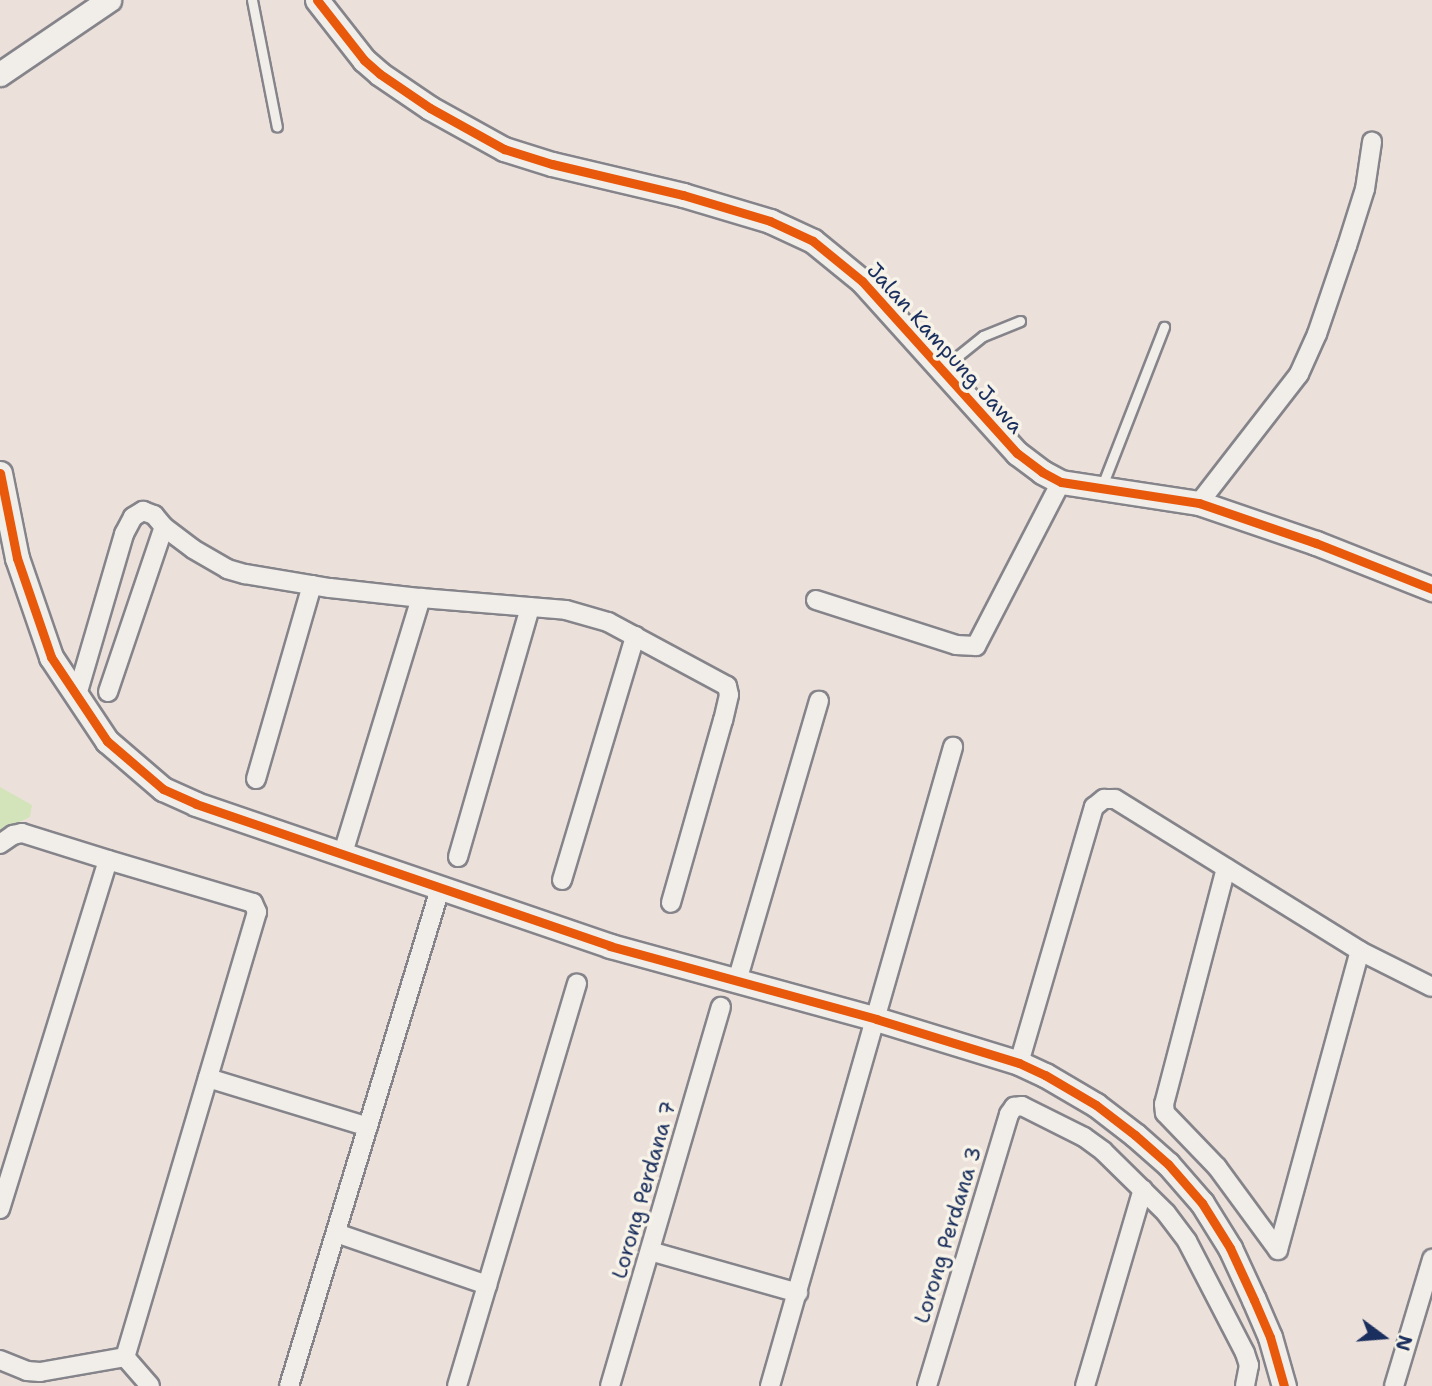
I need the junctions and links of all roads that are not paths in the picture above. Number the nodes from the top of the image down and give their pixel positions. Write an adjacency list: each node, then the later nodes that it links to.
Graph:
1 (109, 0): 4 (street)
2 (251, 0): 5 (lane)
3 (317, 0): 9 (street, Jalan Kampung Jawa)
4 (0, 74)
5 (277, 127)
6 (1372, 142): 13 (street)
7 (1020, 321): 9 (lane)
8 (1164, 327): 12 (lane)
9 (942, 369): 11 (street, Jalan Kampung Jawa)
10 (0, 473): 22 (street)
11 (1061, 481): 12 (street, Jalan Kampung Jawa); 18 (street)
12 (1102, 488): 13 (street, Jalan Kampung Jawa)
13 (1199, 503): 16 (street, Jalan Kampung Jawa)
14 (164, 527): 15 (street); 21 (street); 22 (street)
15 (312, 585): 17 (street); 25 (street)
16 (1432, 589)
17 (421, 598): 19 (street); 27 (street)
18 (816, 600)
19 (530, 607): 20 (street); 28 (street)
20 (635, 636): 31 (street); 33 (street)
21 (108, 692)
22 (76, 695): 27 (street)
23 (819, 701): 35 (street)
24 (953, 747): 39 (street)
25 (256, 779)
26 (0, 844): 29 (street)
27 (343, 853): 32 (street)
28 (458, 856)
29 (108, 860): 41 (street); 44 (street)
30 (1226, 868): 34 (street); 34 (street); 40 (street)
31 (562, 880)
32 (440, 888): 35 (street); 42 (street)
33 (671, 902)
34 (1360, 951): 37 (street)
35 (737, 981): 39 (street)
36 (577, 985): 48 (street)
37 (1432, 986)
38 (721, 1007): 46 (street, Lorong Perdana 7)
39 (876, 1019): 40 (street); 49 (street)
40 (1019, 1063): 60 (street)
41 (208, 1078): 42 (street); 50 (street)
42 (368, 1127): 45 (street)
43 (1143, 1189): 57 (street, Lorong Perdana 3); 58 (street); 59 (street)
44 (0, 1209)
45 (336, 1233): 48 (street); 53 (street)
46 (650, 1251): 49 (street); 55 (street, Lorong Perdana 7)
47 (1432, 1259): 61 (street)
48 (487, 1285): 54 (street)
49 (798, 1293): 56 (street)
50 (125, 1357): 51 (street); 52 (street)
51 (0, 1360)
52 (150, 1386)
53 (289, 1386)
54 (457, 1386)
55 (610, 1386)
56 (770, 1386)
57 (927, 1386)
58 (1086, 1386)
59 (1245, 1386)
60 (1284, 1386)
61 (1394, 1386)

